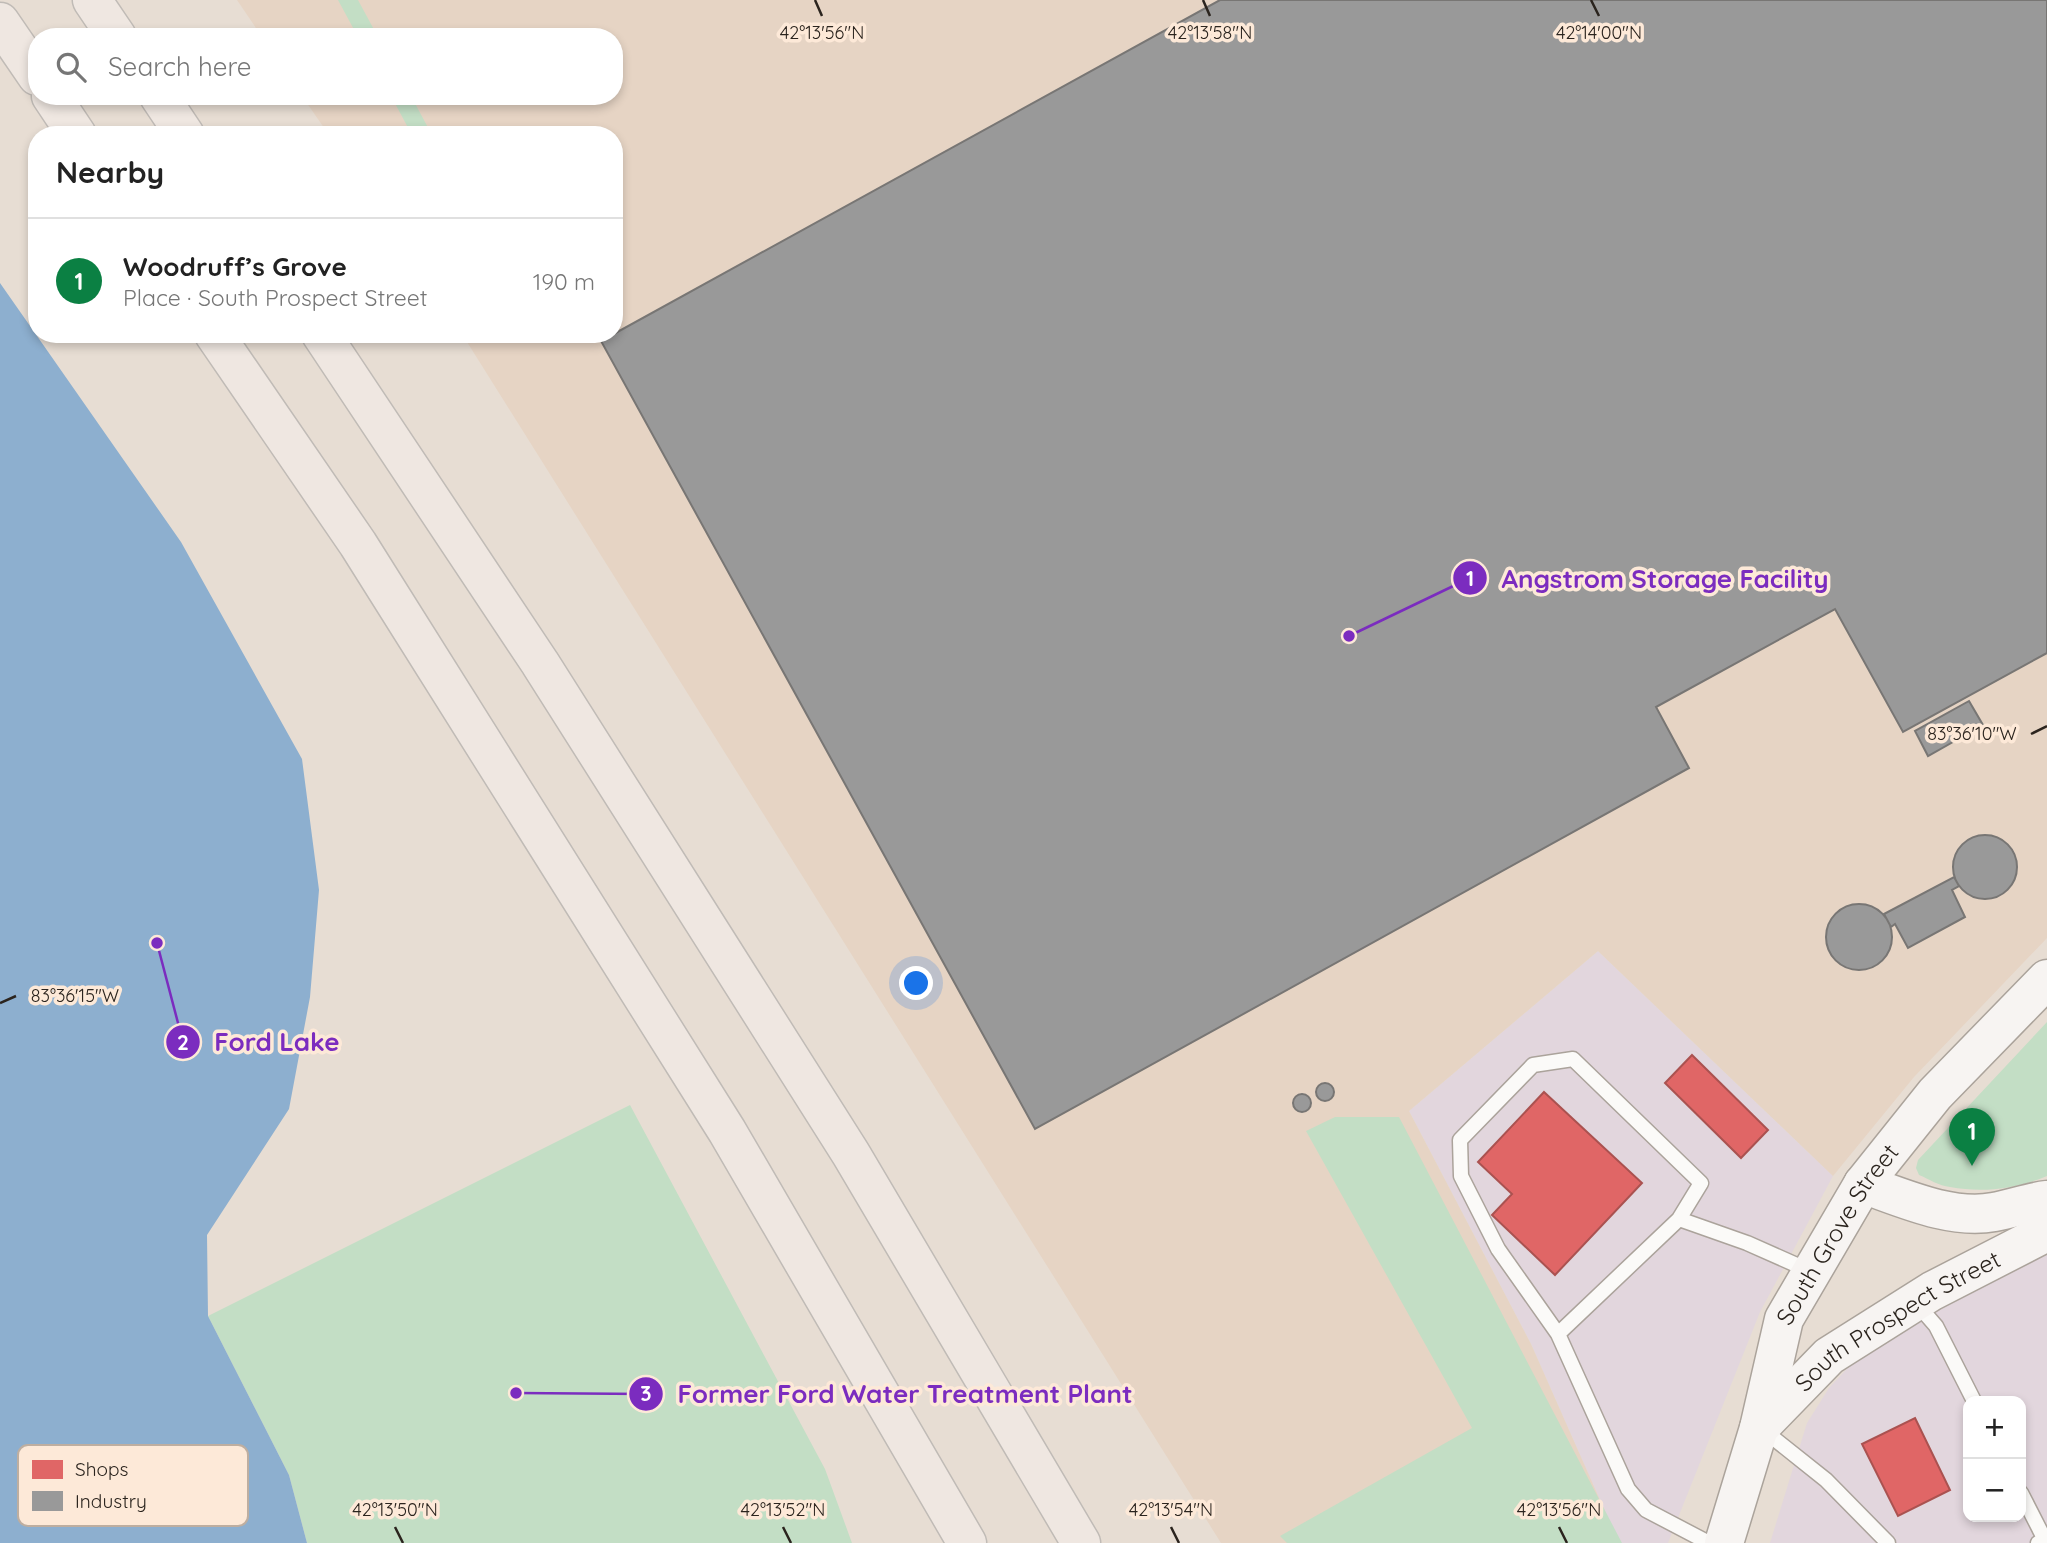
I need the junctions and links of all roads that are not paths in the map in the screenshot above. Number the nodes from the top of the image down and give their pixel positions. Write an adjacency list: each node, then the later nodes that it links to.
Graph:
1 (92, 0): 3 (highway)
2 (0, 22): 4 (highway)
3 (111, 28)
4 (28, 63)
5 (57, 105): 7 (highway)
6 (165, 105): 8 (highway)
7 (71, 126)
8 (179, 126)
9 (220, 343): 22 (highway)
10 (327, 343): 23 (highway)
11 (2047, 979): 12 (main road, South Grove Street)
12 (1863, 1184): 13 (main road, South Prospect Street); 16 (main road, South Grove Street)
13 (2047, 1200)
14 (1679, 1219): 16 (lane); 18 (lane); 18 (lane)
15 (2047, 1232): 17 (main road, South Prospect Street)
16 (1811, 1272): 20 (main road, South Grove Street)
17 (1915, 1302): 19 (lane); 20 (main road, South Prospect Street)
18 (1558, 1334): 24 (lane)
19 (1971, 1396)
20 (1759, 1428): 25 (main road, South Grove Street); 26 (lane)
21 (2026, 1503): 27 (lane)
22 (967, 1543)
23 (1081, 1543)
24 (1709, 1543)
25 (1724, 1543)
26 (1888, 1543)
27 (2038, 1543)

